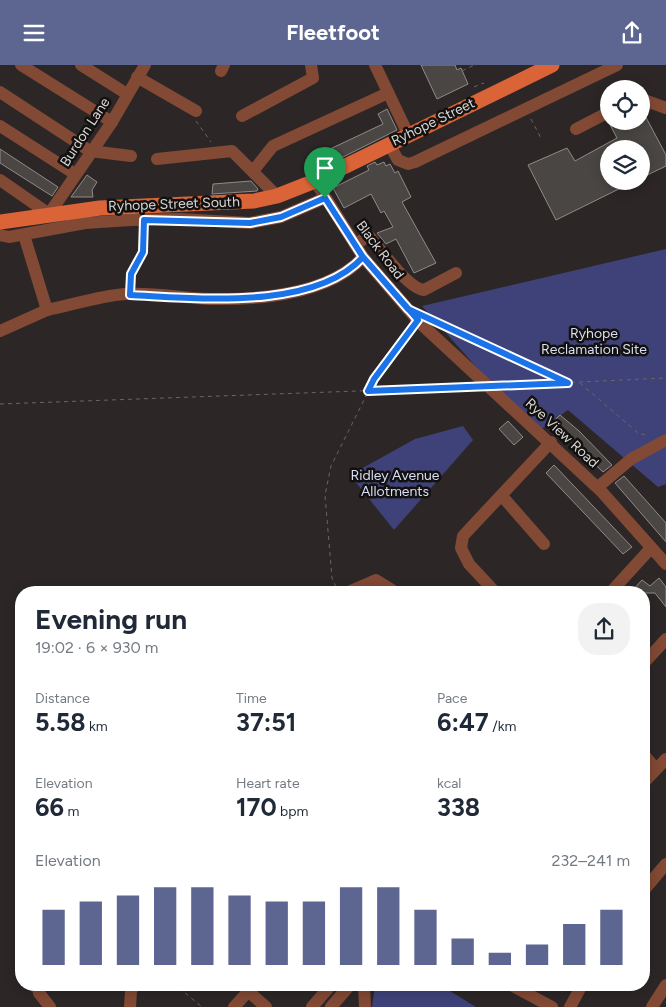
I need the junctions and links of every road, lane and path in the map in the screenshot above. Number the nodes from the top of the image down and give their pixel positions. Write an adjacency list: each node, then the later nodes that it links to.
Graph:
1 (21, 65): 19 (street)
2 (80, 65): 13 (street)
3 (144, 65): 10 (street, Burdon Lane)
4 (311, 65): 17 (street)
5 (375, 65): 12 (street)
6 (474, 65): 9 (path)
7 (552, 65): 22 (main road, Ryhope Street)
8 (617, 65): 23 (street)
9 (462, 71)
10 (137, 77): 13 (street, Burdon Lane); 16 (street)
11 (0, 91): 24 (street)
12 (388, 93): 22 (street); 28 (street)
13 (127, 94): 19 (street, Burdon Lane)
14 (650, 102): 15 (street)
15 (666, 108)
16 (196, 111): 25 (path)
17 (242, 116)
18 (600, 117): 21 (street)
19 (112, 122): 24 (street, Burdon Lane)
20 (0, 126): 29 (street)
21 (576, 129)
22 (408, 135): 23 (main road, Ryhope Street)
23 (389, 144): 31 (main road, Ryhope Street)
24 (90, 151): 26 (street); 29 (street, Burdon Lane)
25 (219, 152): 27 (street); 28 (street)
26 (131, 156)
27 (157, 159)
28 (253, 171): 32 (street)
29 (75, 174): 34 (street, Burdon Lane)
30 (0, 180): 34 (street)
31 (315, 181): 32 (main road, Ryhope Street South); 33 (street, Black Road)
32 (277, 196): 34 (main road, Ryhope Street South)
33 (325, 198): 35 (street); 39 (street, Black Road)
34 (49, 214): 36 (main road, Ryhope Street South)
35 (144, 220): 38 (street); 42 (path)
36 (0, 222)
37 (0, 235): 38 (street)
38 (24, 235): 43 (street)
39 (355, 244): 40 (street, Black Road); 41 (street)
40 (363, 257): 42 (street); 44 (street, Black Road)
41 (456, 273)
42 (130, 295): 43 (street)
43 (47, 310): 46 (street)
44 (418, 320): 45 (street, Black Road); 50 (path)
45 (432, 327): 49 (path); 53 (street, Rye View Road)
46 (0, 331)
47 (666, 378): 48 (path)
48 (579, 382): 49 (path); 52 (path)
49 (568, 383): 50 (path, bridge)
50 (368, 391): 51 (path); 59 (path)
51 (0, 404)
52 (665, 440): 54 (street)
53 (552, 443): 54 (street, Rye View Road); 55 (street)
54 (598, 487): 57 (street, Rye View Road)
55 (502, 496): 56 (street); 62 (street)
56 (544, 544)
57 (651, 548): 58 (street, Rye View Road); 63 (street)
58 (666, 564)
59 (335, 586)
60 (362, 586): 61 (street)
61 (386, 586)
62 (489, 586)
63 (616, 586)
64 (666, 639): 65 (street)
65 (650, 656)
66 (666, 759): 68 (street)
67 (650, 762): 68 (street)
68 (656, 769): 69 (street)
69 (650, 776)
70 (666, 864): 71 (street)
71 (650, 883)
72 (666, 985): 93 (street)
73 (38, 991): 83 (street)
74 (131, 991): 84 (street)
75 (183, 991): 85 (path)
76 (248, 991): 86 (street)
77 (253, 991): 87 (street)
78 (324, 991): 88 (street)
79 (345, 991): 89 (street)
80 (364, 991): 90 (street)
81 (522, 991): 91 (street)
82 (579, 991): 92 (street)
83 (50, 1007)
84 (130, 1007)
85 (202, 1007)
86 (234, 1007)
87 (266, 1007)
88 (312, 1007)
89 (331, 1007)
90 (365, 1007)
91 (552, 1007)
92 (570, 1007)
93 (652, 1007)

